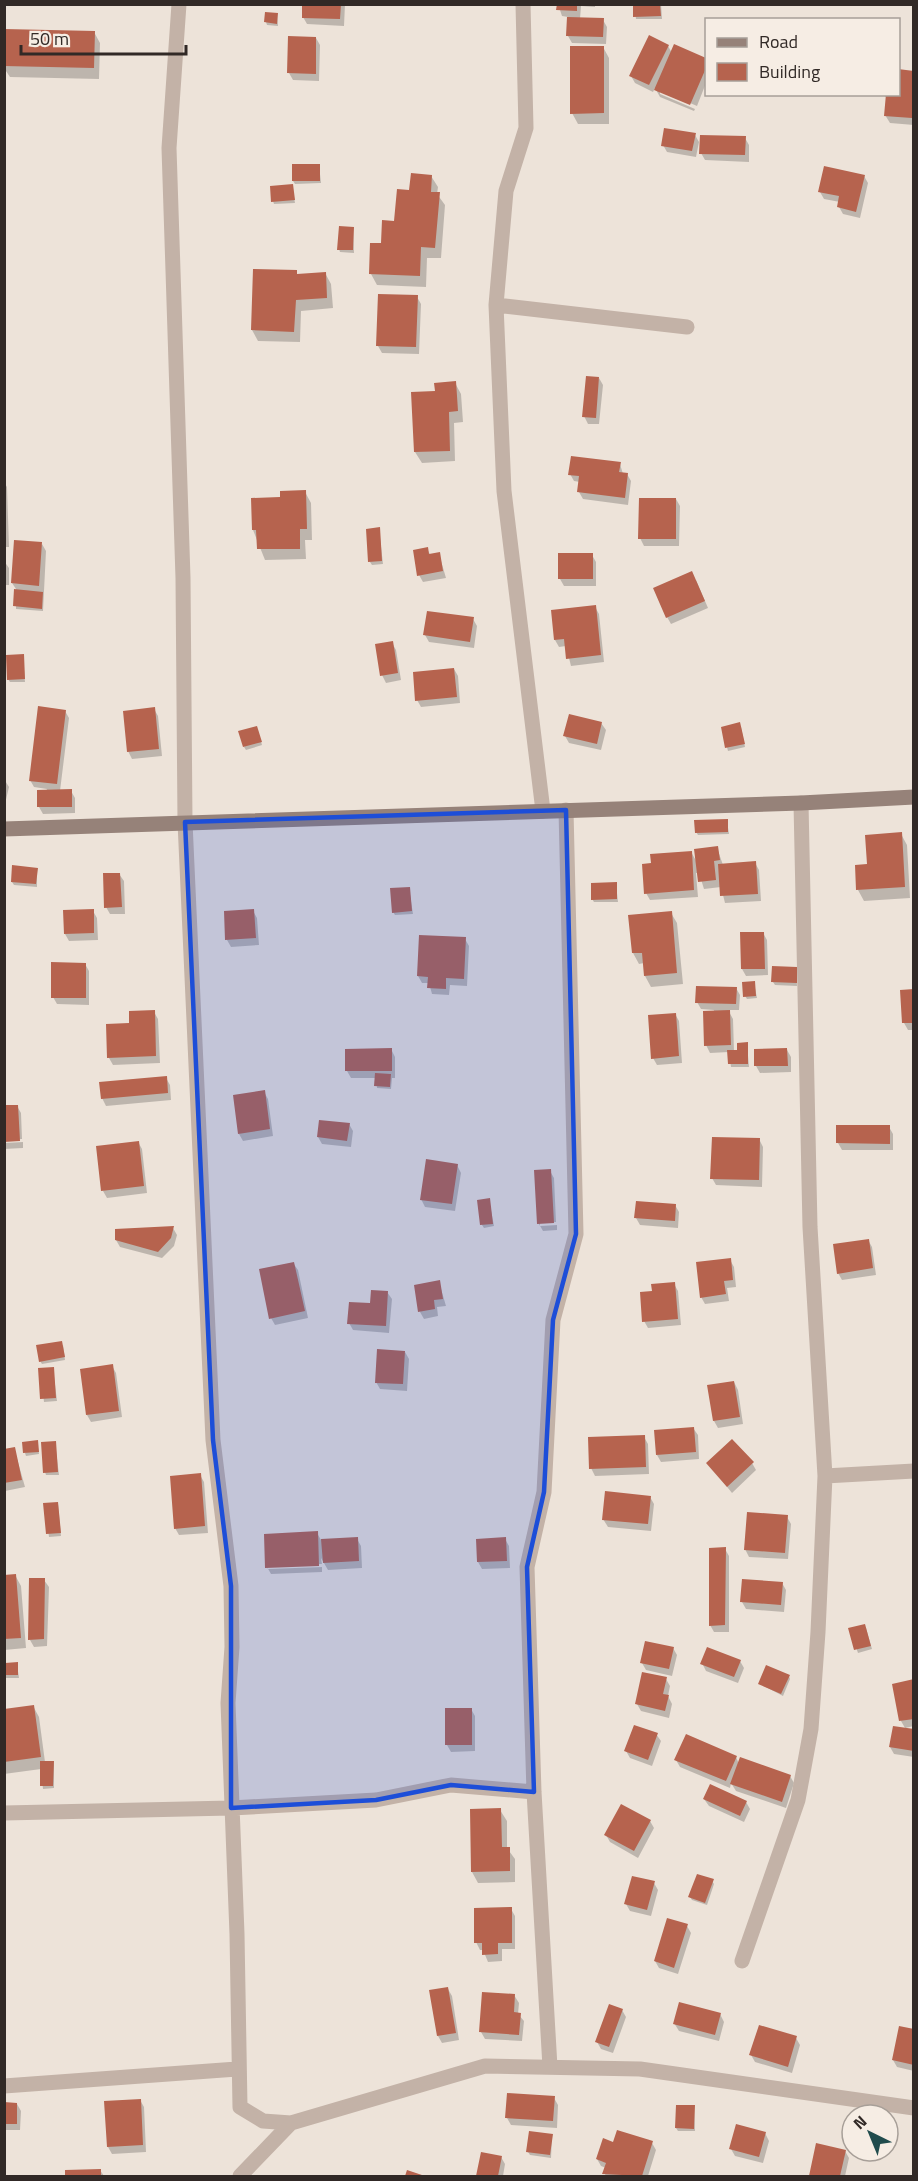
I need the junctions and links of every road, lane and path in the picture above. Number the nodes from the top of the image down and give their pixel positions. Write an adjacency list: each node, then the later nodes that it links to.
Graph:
1 (179, 4): 9 (street)
2 (522, 4): 3 (street)
3 (496, 305): 4 (street); 8 (street)
4 (687, 327)
5 (914, 797): 6 (main road)
6 (801, 803): 7 (main road); 12 (street)
7 (566, 810): 8 (main road); 13 (street)
8 (543, 811): 9 (main road)
9 (185, 822): 10 (main road); 14 (street)
10 (4, 829)
11 (914, 1471): 12 (street)
12 (825, 1476): 16 (street)
13 (534, 1792): 14 (street); 17 (street)
14 (231, 1808): 15 (street); 18 (street)
15 (4, 1813)
16 (742, 1961)
17 (550, 2067): 20 (street); 21 (street)
18 (237, 2069): 19 (street); 21 (street)
19 (4, 2086)
20 (914, 2108)
21 (291, 2123): 22 (street)
22 (240, 2176)

